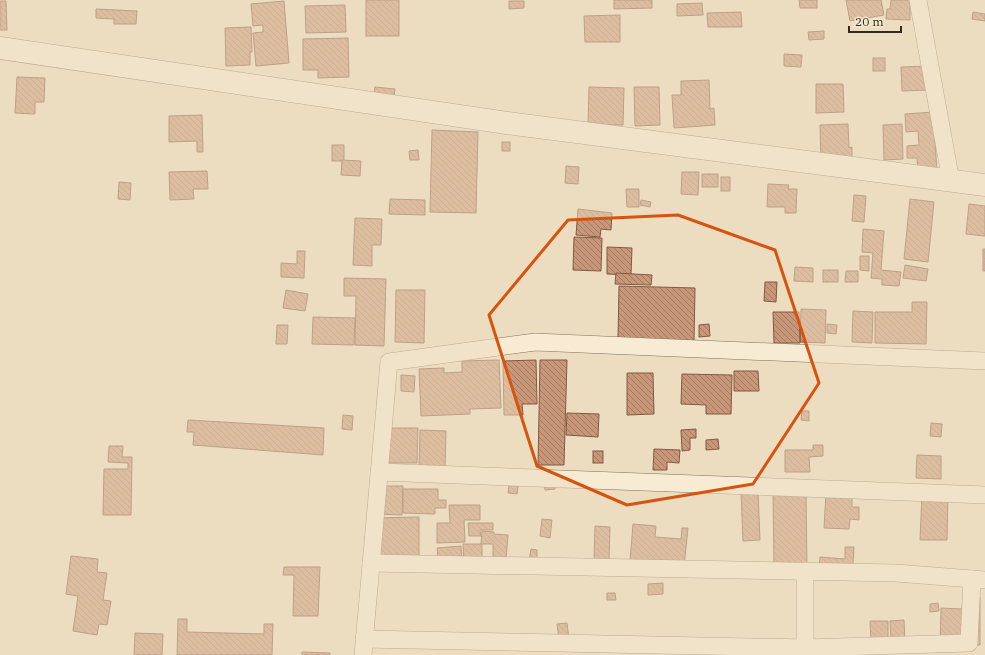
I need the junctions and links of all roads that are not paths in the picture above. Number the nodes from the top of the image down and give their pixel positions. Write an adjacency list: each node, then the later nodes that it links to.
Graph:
1 (918, 0): 3 (street)
2 (0, 48): 3 (street)
3 (951, 181): 4 (street)
4 (985, 185)
5 (985, 361): 6 (street)
6 (379, 472): 7 (street); 8 (street)
7 (985, 495)
8 (371, 563): 9 (street); 11 (street)
9 (805, 571): 10 (street); 12 (street)
10 (979, 579): 12 (street)
11 (364, 647): 12 (street)
12 (805, 651)

